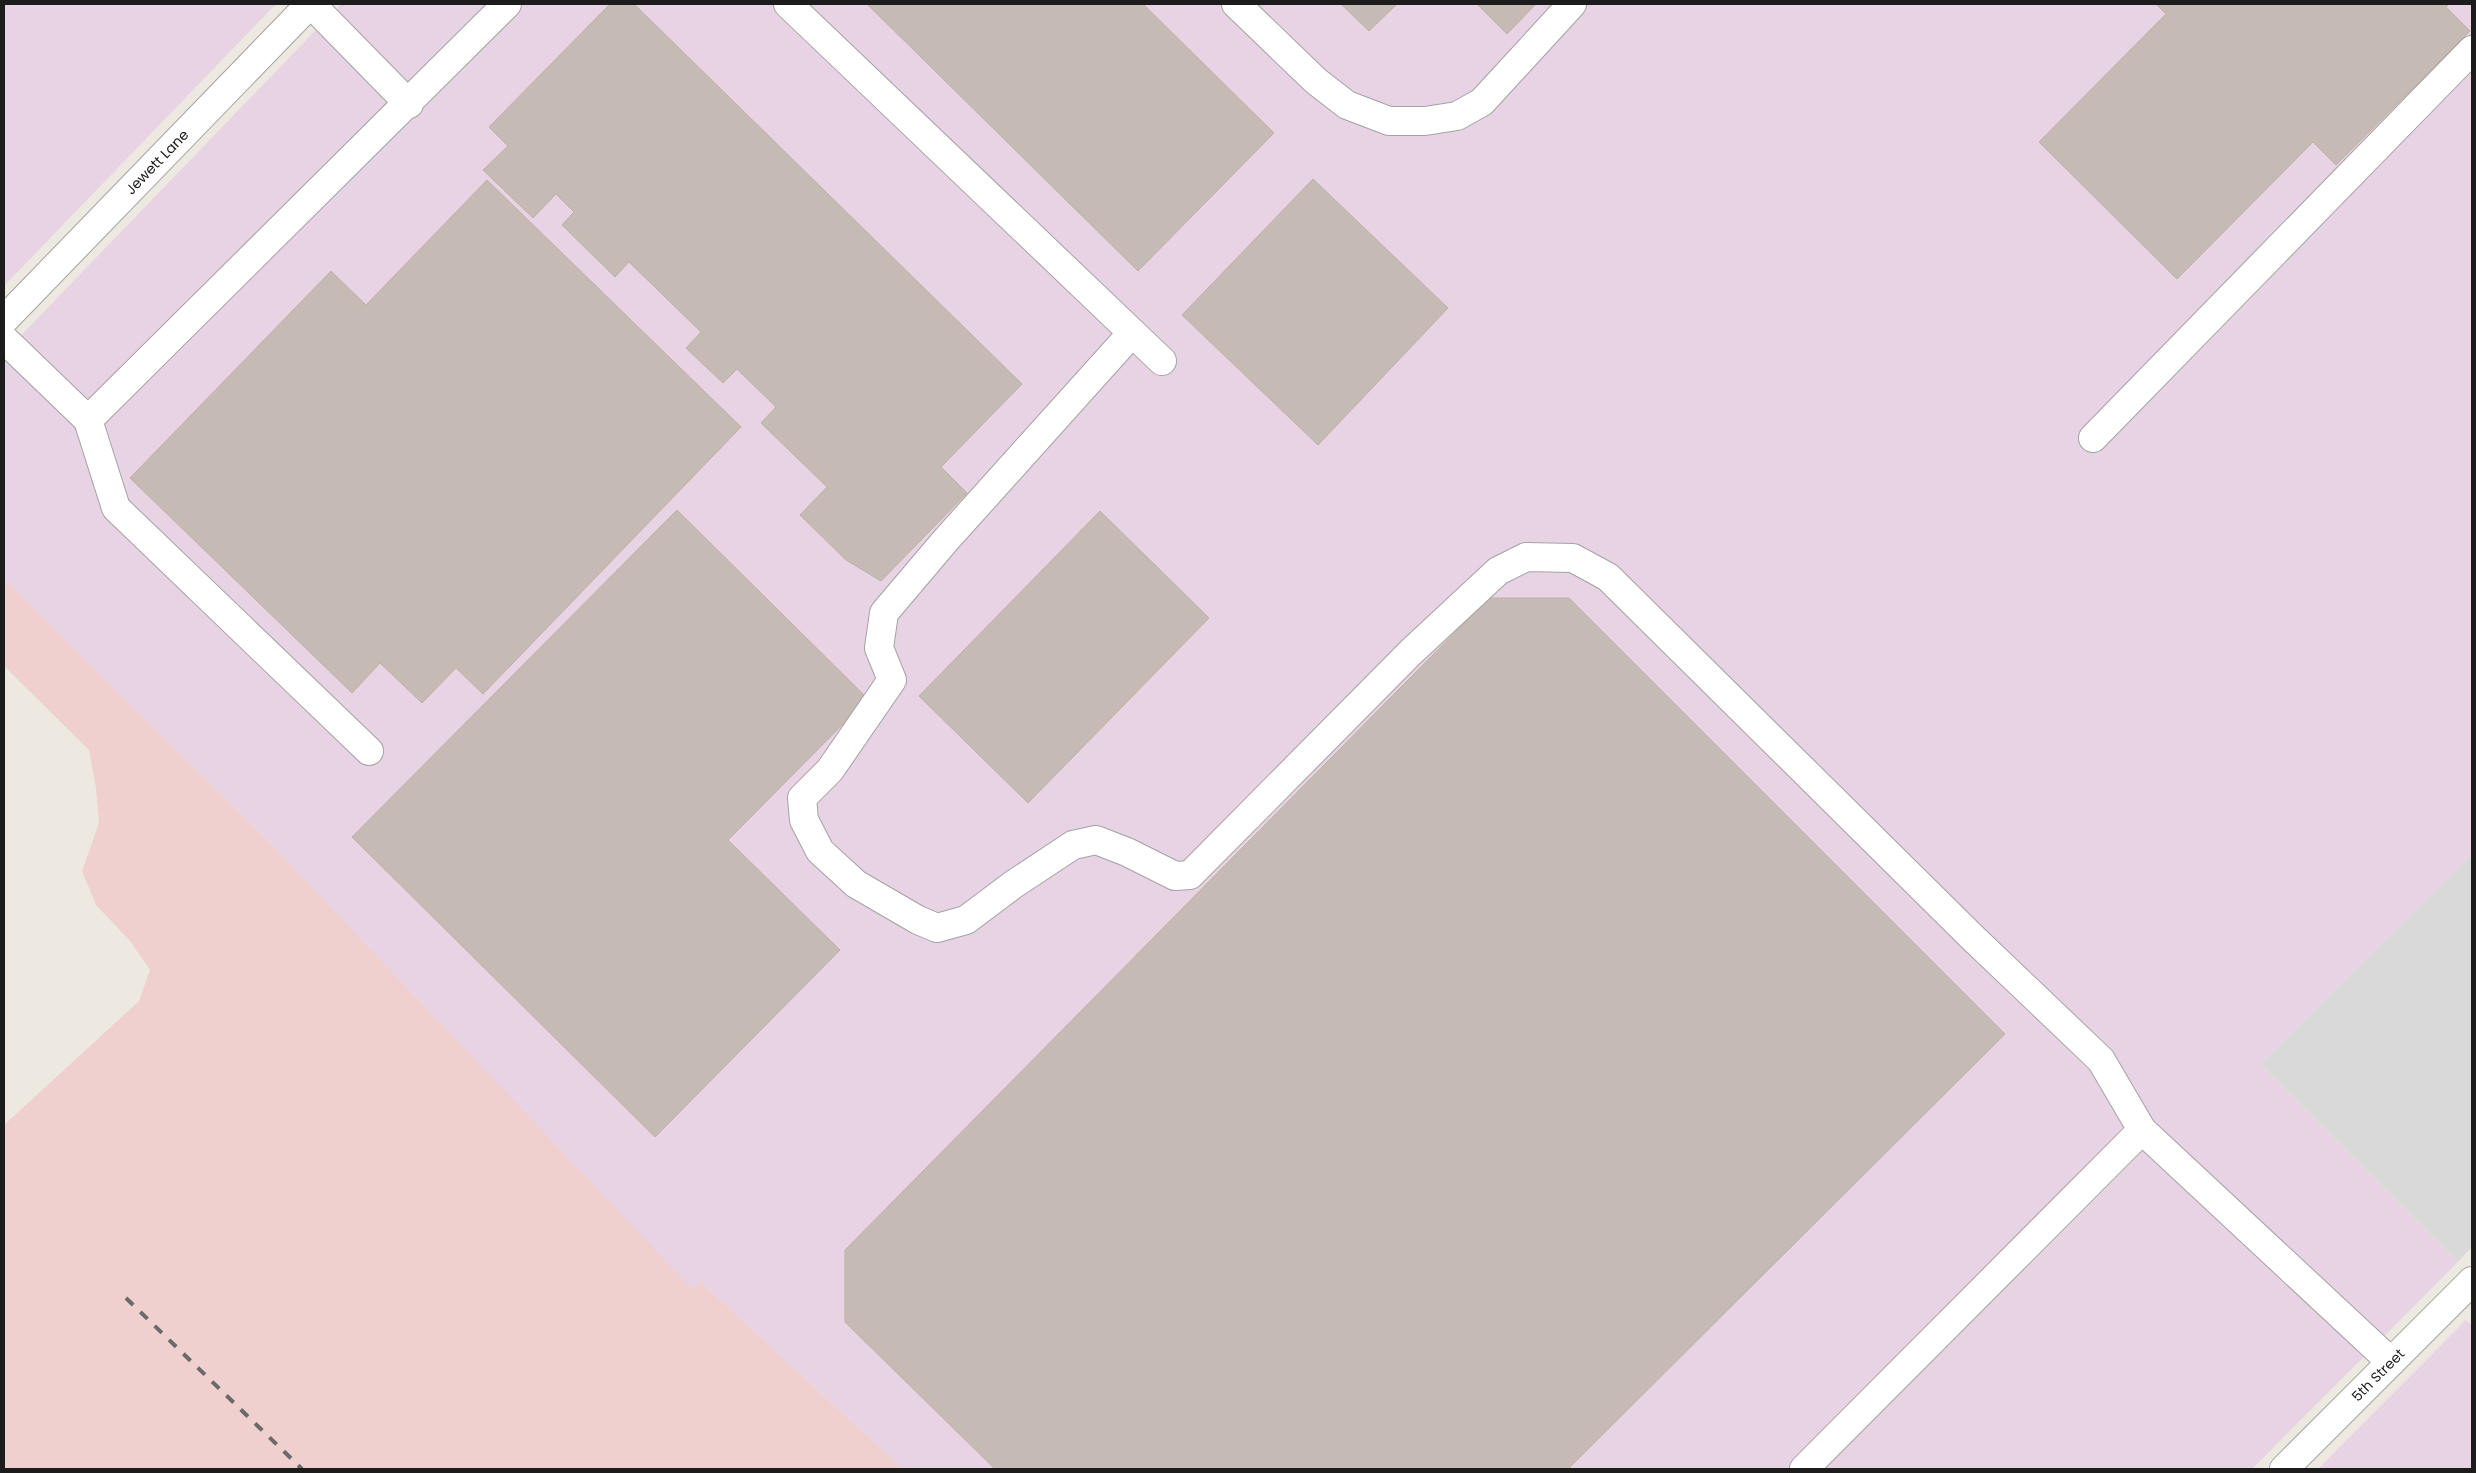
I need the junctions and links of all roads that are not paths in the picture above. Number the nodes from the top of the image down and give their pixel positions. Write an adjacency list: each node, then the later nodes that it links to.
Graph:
1 (310, 4): 7 (street); 8 (street, Jewett Lane)
2 (507, 4): 7 (street)
3 (788, 4): 9 (street)
4 (1236, 4): 5 (street)
5 (1572, 4)
6 (2472, 50): 13 (street)
7 (409, 104): 12 (street)
8 (4, 320)
9 (1132, 333): 11 (street); 15 (street)
10 (4, 339): 12 (street)
11 (1162, 361)
12 (88, 420): 14 (street)
13 (2093, 438)
14 (369, 751)
15 (2142, 1130): 17 (street); 18 (street)
16 (2470, 1289): 17 (street, 5th Street)
17 (2391, 1362): 19 (street, 5th Street)
18 (1804, 1469)
19 (2284, 1469)

